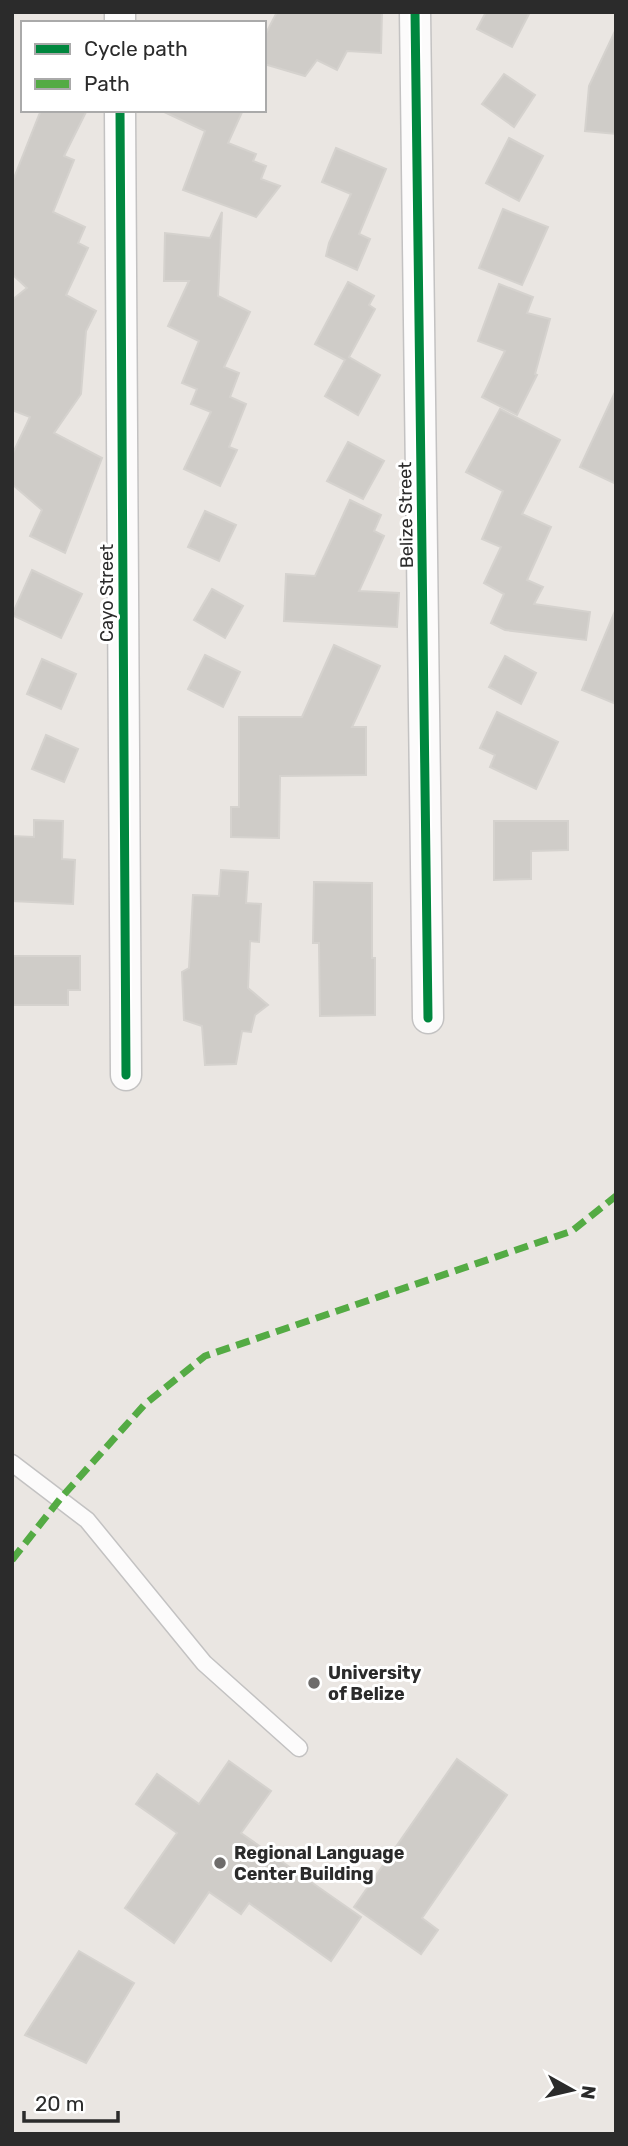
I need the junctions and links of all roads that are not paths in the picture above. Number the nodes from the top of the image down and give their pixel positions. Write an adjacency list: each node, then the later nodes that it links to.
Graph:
1 (415, 12): 3 (street, Belize Street)
2 (120, 112): 4 (street, Cayo Street)
3 (428, 1018)
4 (126, 1075)
5 (12, 1463): 6 (lane)
6 (299, 1748)

